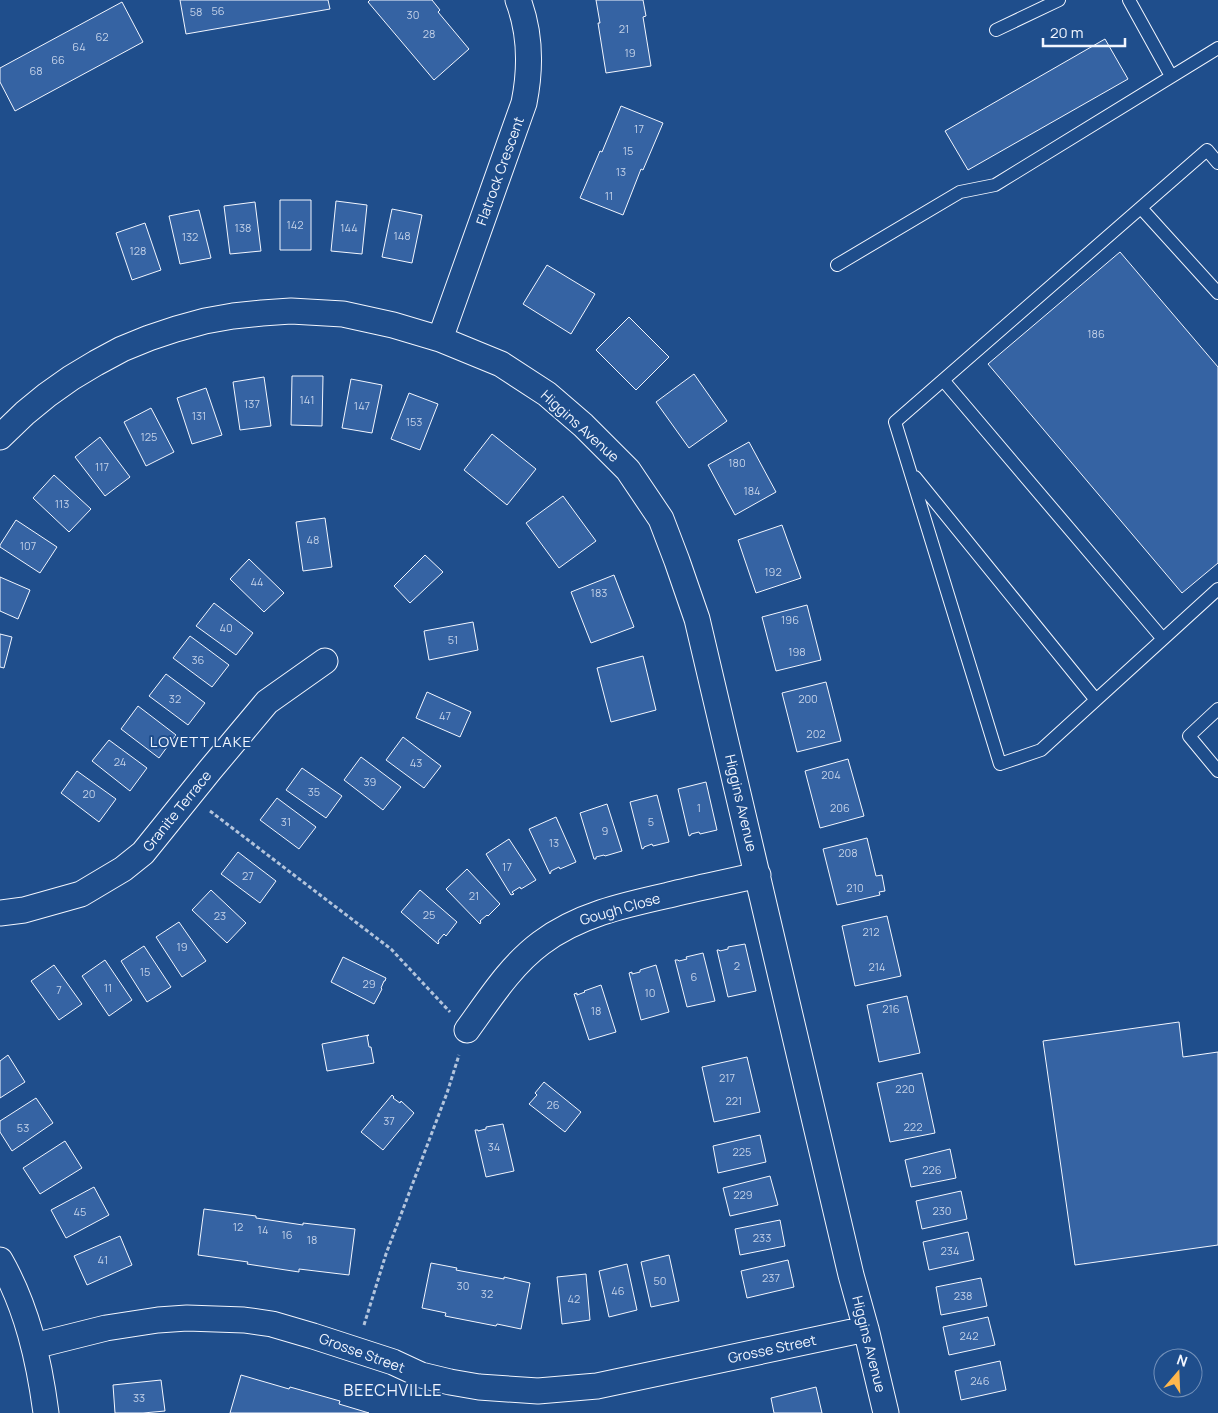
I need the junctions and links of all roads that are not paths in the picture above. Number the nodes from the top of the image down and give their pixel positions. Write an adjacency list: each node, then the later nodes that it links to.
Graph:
1 (518, 0): 11 (street, Flatrock Crescent)
2 (1059, 0): 4 (lane)
3 (1129, 0): 6 (lane)
4 (996, 30)
5 (1218, 48): 6 (lane)
6 (1171, 76): 9 (lane)
7 (1218, 162): 8 (lane)
8 (1141, 208): 10 (lane); 12 (lane)
9 (837, 265)
10 (1218, 293)
11 (440, 338): 13 (street, Higgins Avenue); 21 (street, Higgins Avenue)
12 (943, 380): 14 (lane); 16 (lane)
13 (0, 437)
14 (910, 471): 18 (lane); 18 (lane)
15 (1218, 589): 16 (lane)
16 (1163, 639): 18 (lane)
17 (325, 661): 22 (street, Granite Terrace)
18 (1096, 700)
19 (1218, 709): 20 (lane)
20 (1218, 771)
21 (758, 875): 23 (street, Gough Close); 25 (street, Higgins Avenue)
22 (0, 913)
23 (467, 1030)
24 (0, 1260): 26 (street)
25 (866, 1329): 26 (street, Grosse Street); 28 (street, Higgins Avenue)
26 (34, 1346): 27 (street)
27 (46, 1413)
28 (886, 1413)

